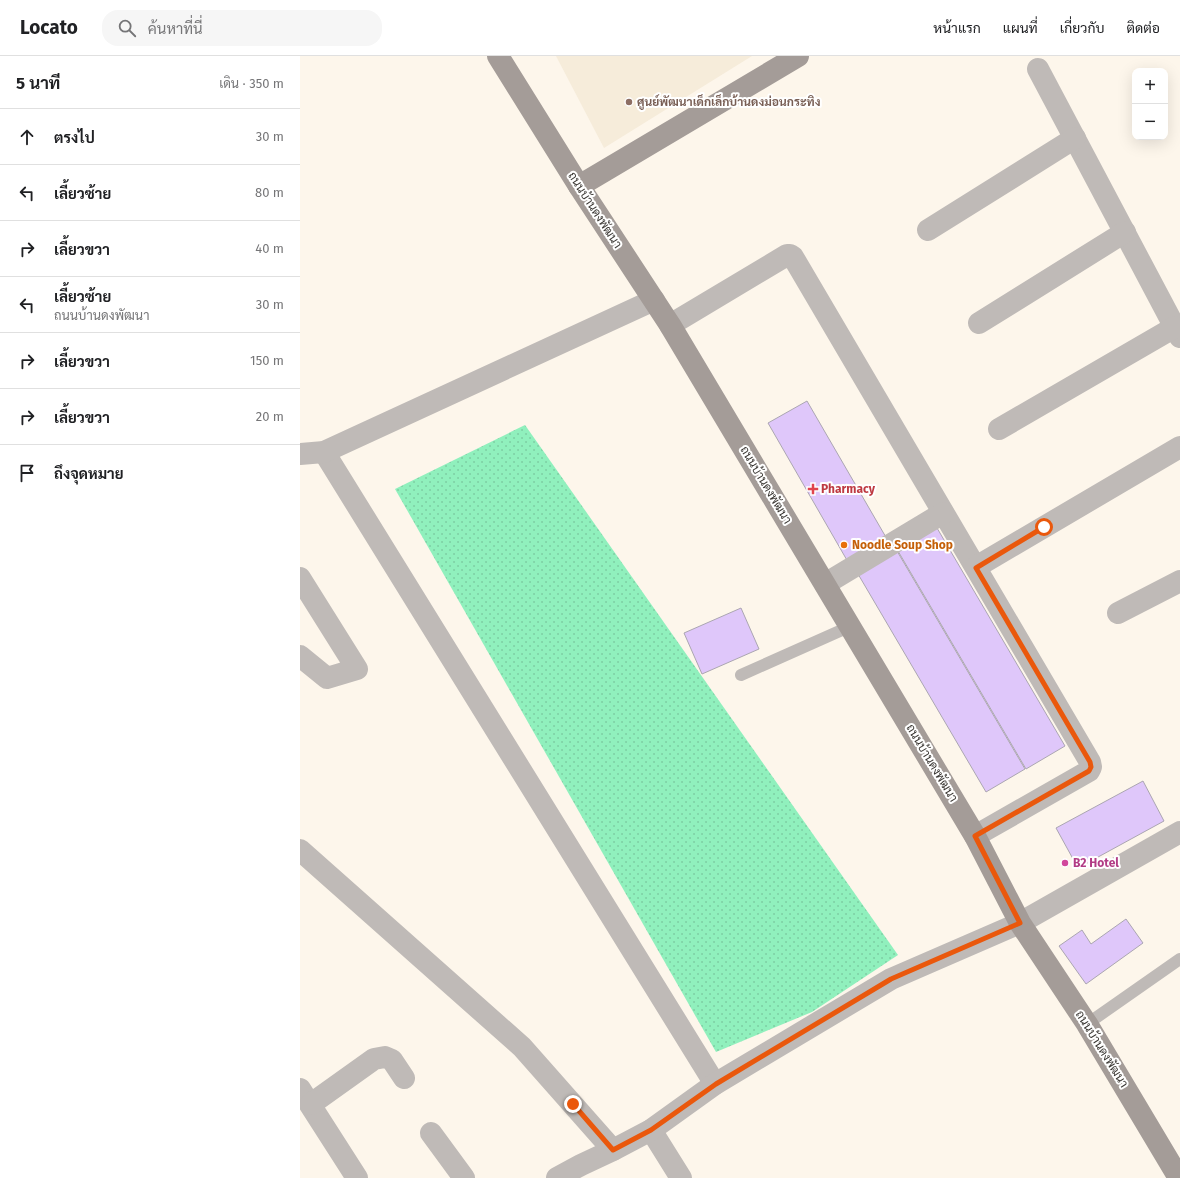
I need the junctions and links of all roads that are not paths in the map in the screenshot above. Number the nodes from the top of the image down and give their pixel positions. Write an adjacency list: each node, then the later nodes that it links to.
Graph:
1 (498, 56): 5 (street, ถนนบ้านดงพัฒนา)
2 (798, 56): 5 (street)
3 (1038, 70): 4 (street)
4 (1075, 138): 6 (street); 7 (street)
5 (579, 186): 8 (street, ถนนบ้านดงพัฒนา)
6 (928, 230)
7 (1125, 232): 9 (street); 11 (street)
8 (654, 300): 10 (street, ถนนบ้านดงพัฒนา); 14 (street)
9 (978, 323)
10 (670, 325): 16 (street); 20 (street, ถนนบ้านดงพัฒนา)
11 (1177, 332): 12 (street)
12 (999, 429)
13 (1180, 447): 17 (street)
14 (324, 452): 15 (street); 32 (street)
15 (300, 454)
16 (943, 513): 17 (street); 20 (street)
17 (976, 568): 26 (street)
18 (300, 578): 23 (street)
19 (1180, 581): 21 (street)
20 (825, 584): 22 (street, ถนนบ้านดงพัฒนา)
21 (1118, 613)
22 (851, 626): 24 (lane); 26 (street, ถนนบ้านดงพัฒนา)
23 (300, 656)
24 (741, 675)
25 (1180, 832): 28 (street)
26 (975, 836): 28 (street, ถนนบ้านดงพัฒนา)
27 (300, 850): 36 (street)
28 (1020, 923): 30 (street, ถนนบ้านดงพัฒนา); 32 (street)
29 (1180, 959): 30 (lane)
30 (1086, 1024): 42 (street, ถนนบ้านดงพัฒนา)
31 (404, 1078): 33 (street)
32 (716, 1084): 34 (street)
33 (305, 1097): 38 (street)
34 (651, 1130): 36 (street); 41 (street)
35 (432, 1132): 39 (street)
36 (613, 1150): 37 (street)
37 (583, 1171): 40 (street)
38 (357, 1178)
39 (464, 1178)
40 (557, 1178)
41 (681, 1178)
42 (1179, 1178)

